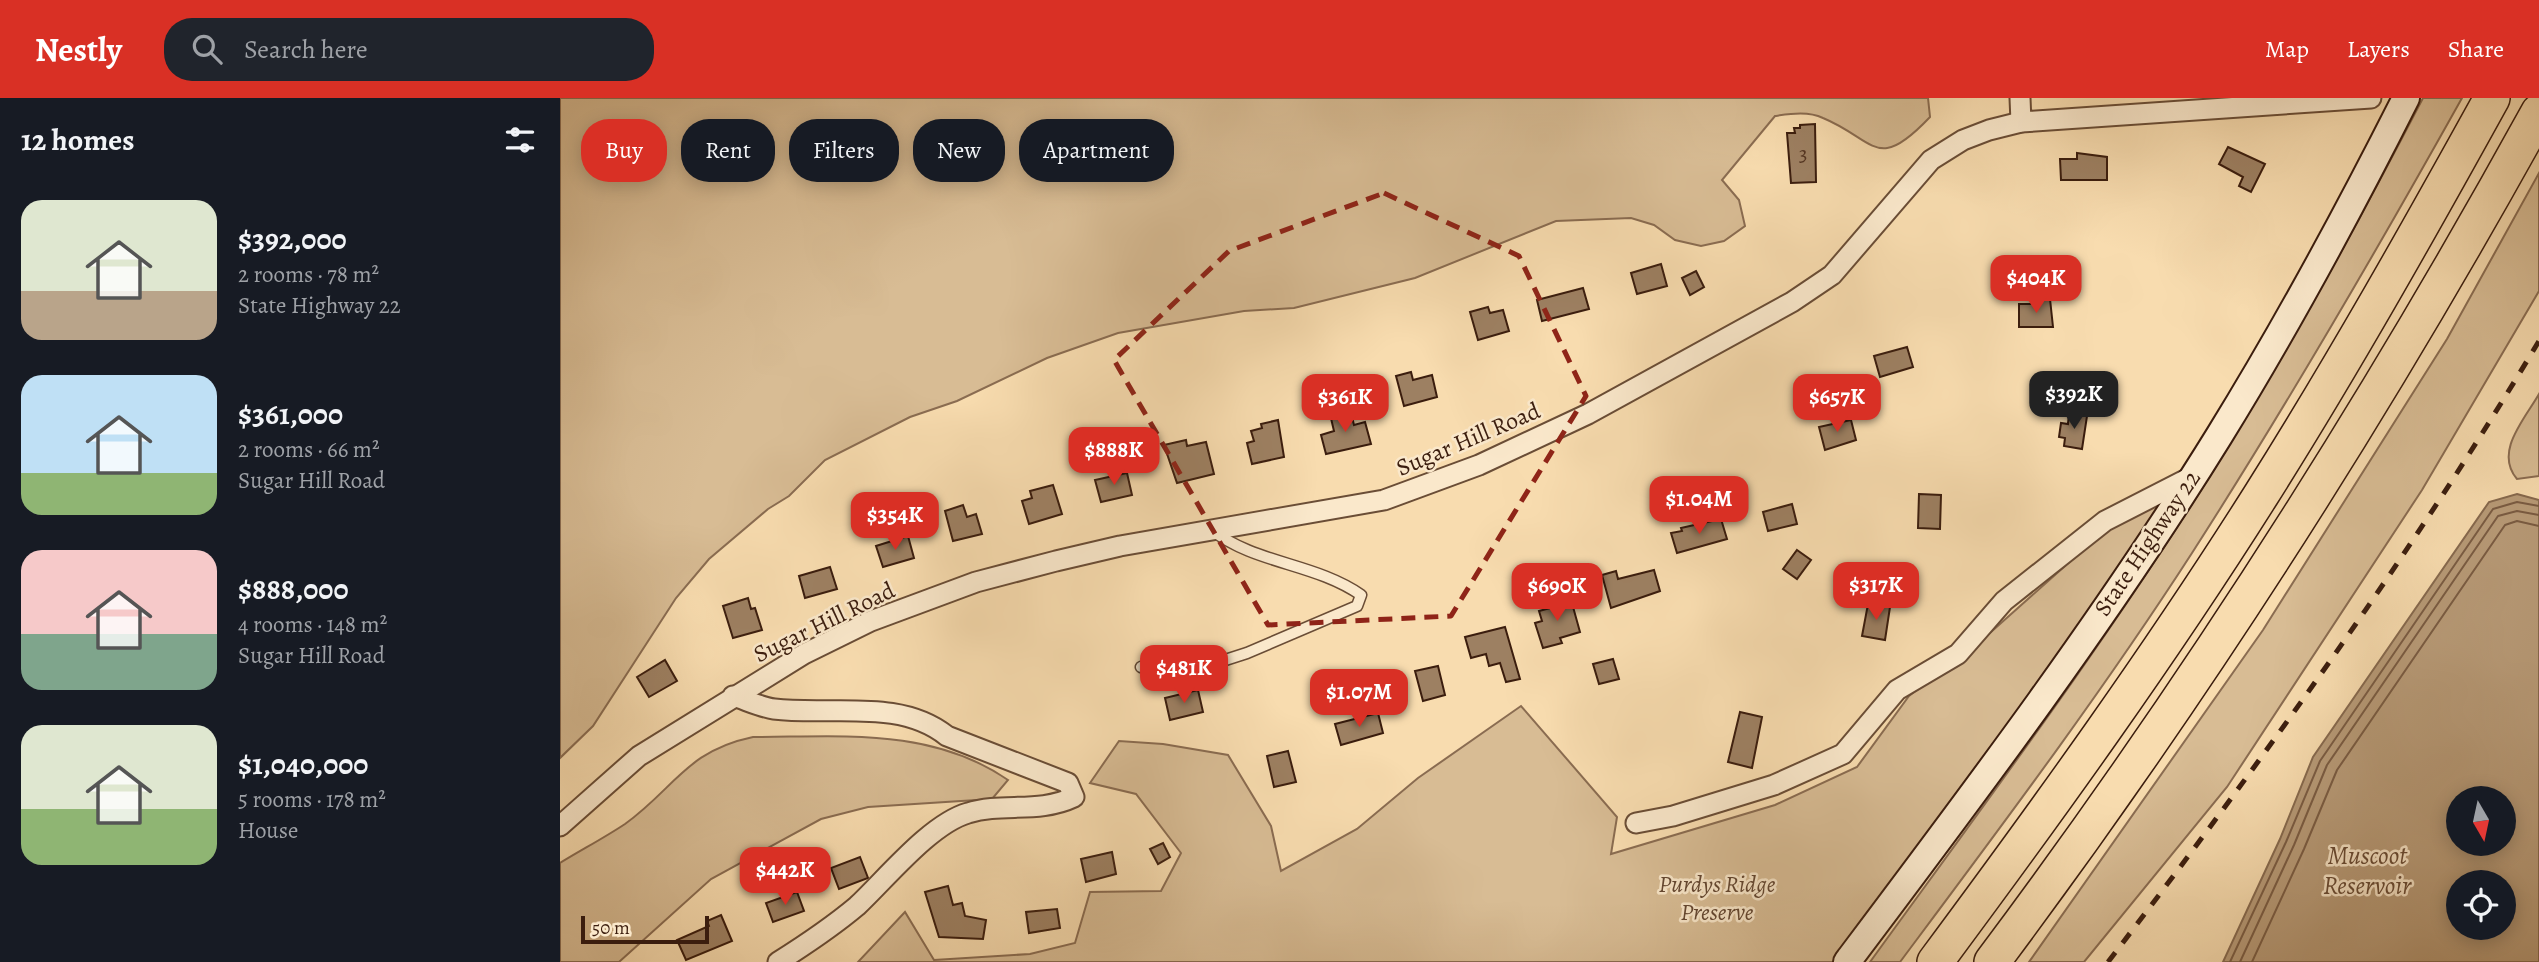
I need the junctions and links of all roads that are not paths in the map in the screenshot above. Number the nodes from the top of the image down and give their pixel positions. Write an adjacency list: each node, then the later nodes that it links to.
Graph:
1 (2020, 98): 6 (street)
2 (2371, 98): 6 (street, Sugar Hill Road)
3 (2406, 98): 7 (main road, State Highway 22)
4 (2492, 98): 15 (highway)
5 (2539, 112): 16 (highway)
6 (2021, 122): 8 (street, Sugar Hill Road)
7 (2193, 476): 11 (street); 14 (main road, State Highway 22)
8 (1212, 530): 9 (lane); 10 (street, Sugar Hill Road)
9 (1142, 667)
10 (733, 696): 12 (street, Sugar Hill Road); 13 (street)
11 (1636, 823)
12 (560, 826)
13 (778, 962)
14 (1847, 962)
15 (1935, 962)
16 (1992, 962)

